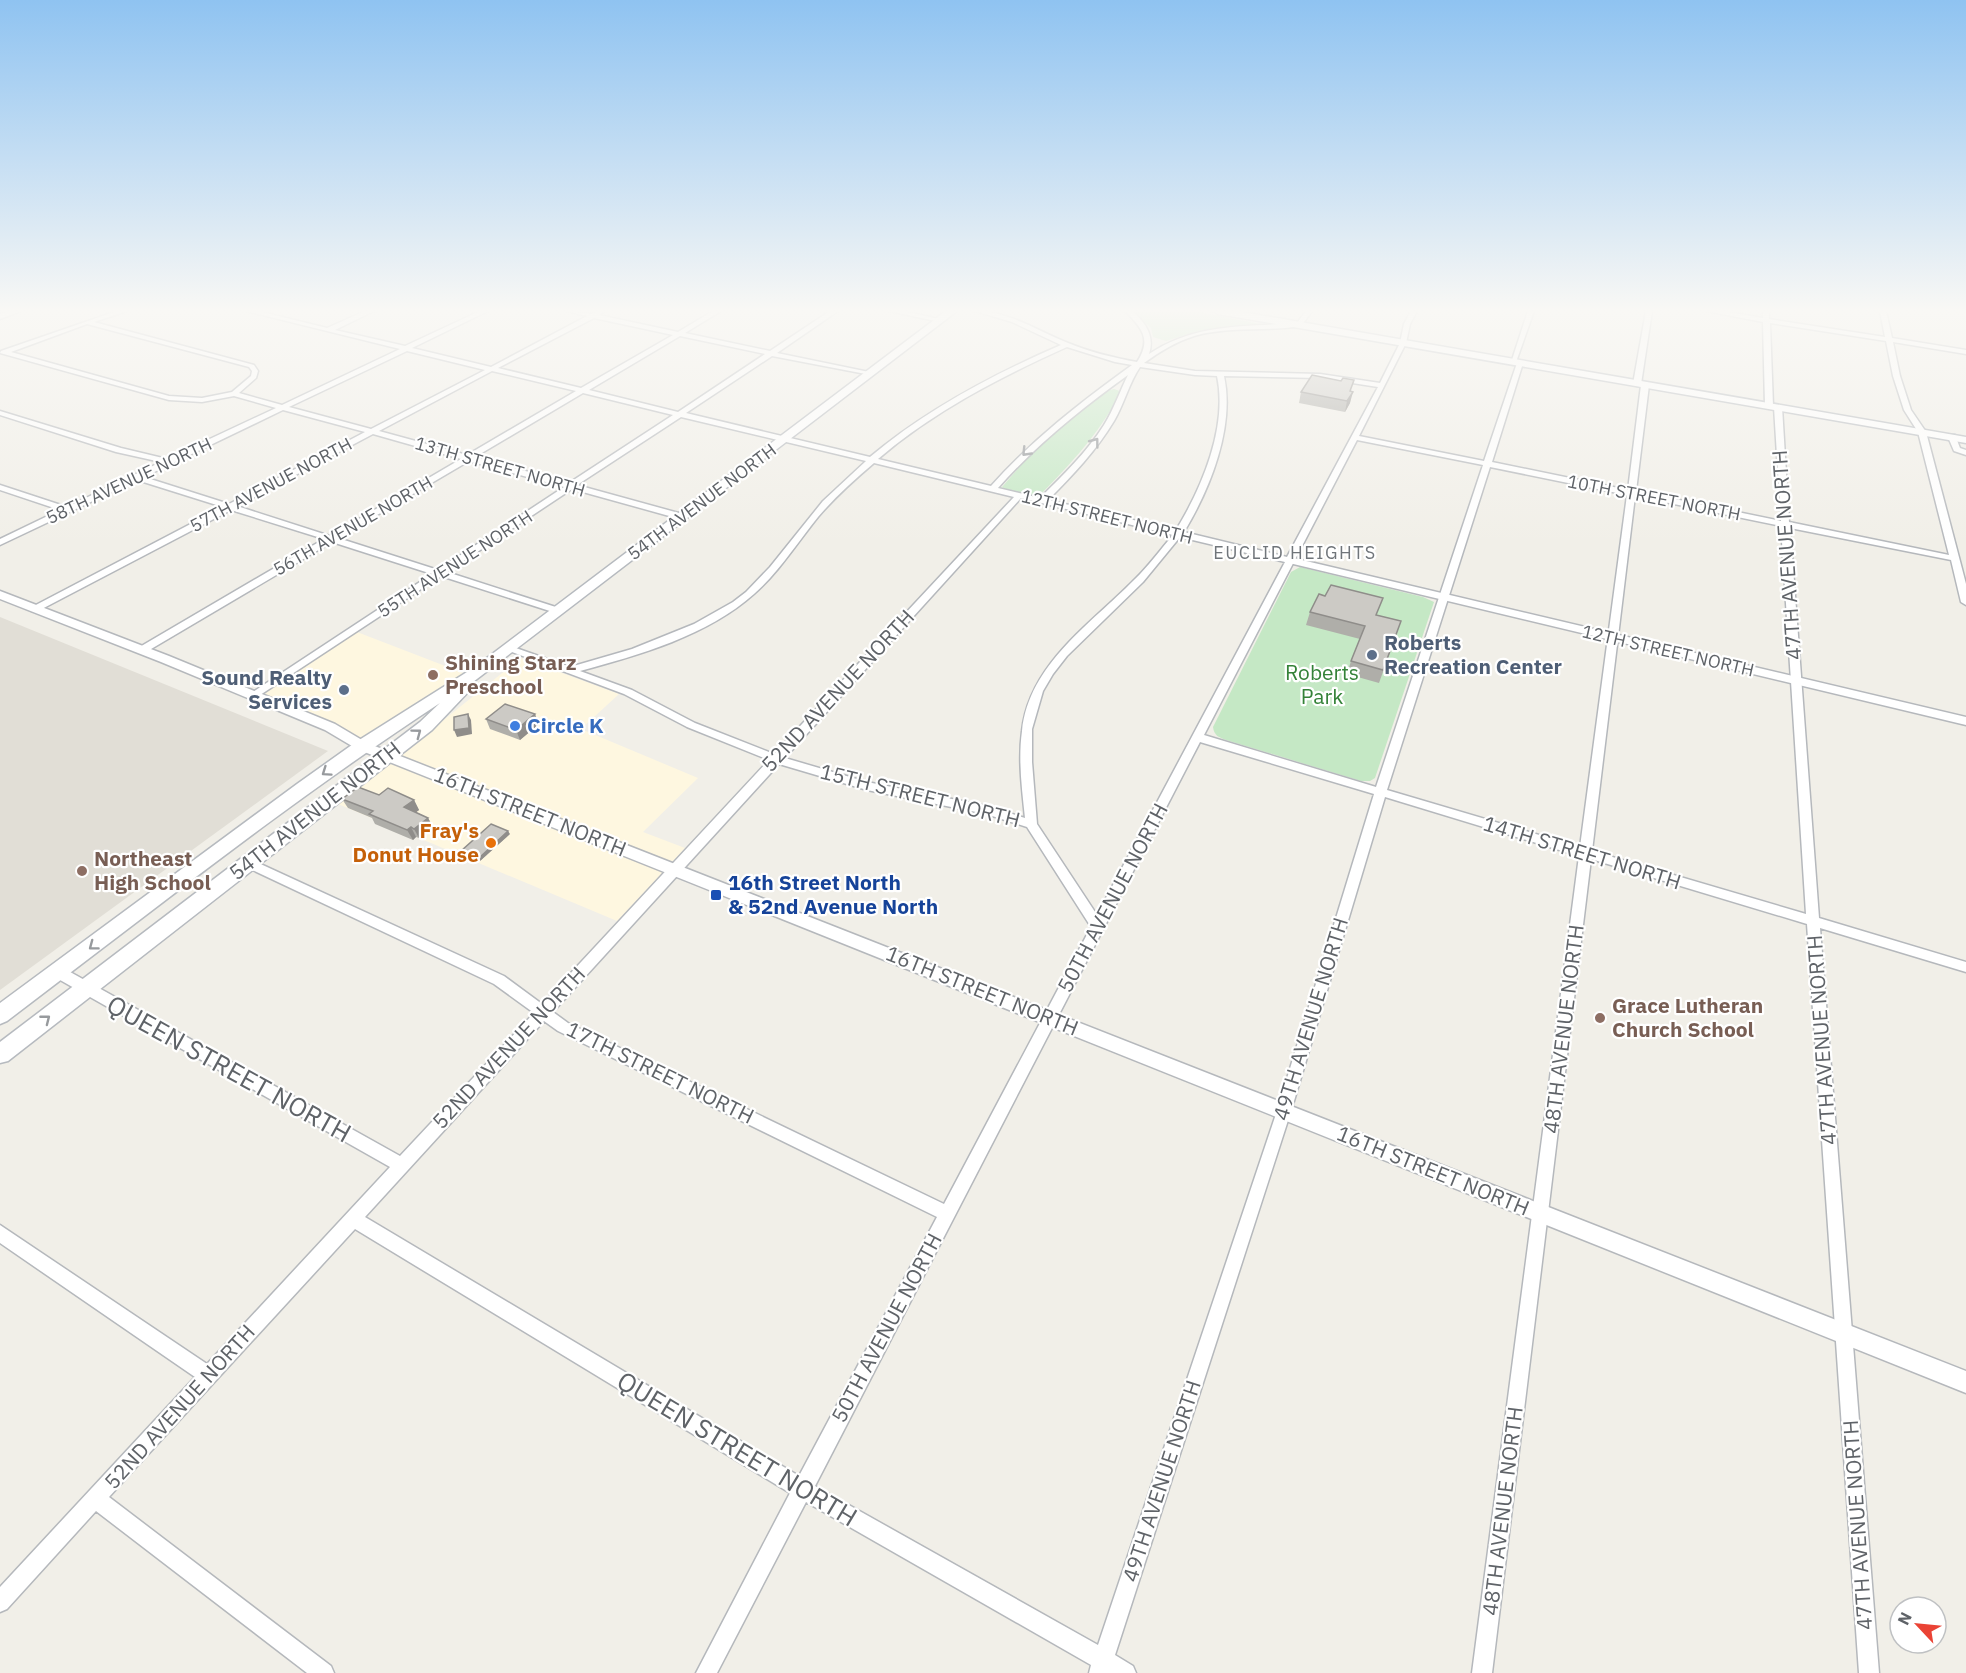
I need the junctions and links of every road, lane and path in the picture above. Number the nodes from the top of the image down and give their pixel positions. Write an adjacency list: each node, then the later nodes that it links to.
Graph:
1 (137, 389): 20 (street, 13TH STREET NORTH)
2 (240, 389): 20 (street)
3 (321, 389): 22 (street, 58TH AVENUE NORTH)
4 (452, 389): 25 (street, 57TH AVENUE NORTH)
5 (575, 389): 19 (street, 12TH STREET NORTH)
6 (586, 389): 19 (street, 56TH AVENUE NORTH)
7 (718, 389): 24 (street, 55TH AVENUE NORTH)
8 (850, 389): 29 (main road, 54TH AVENUE NORTH)
9 (975, 389): 33 (street)
10 (1101, 389): 39 (street, one-way to 39)
11 (1126, 389): 42 (street, one-way to 11)
12 (1223, 389): 47 (street)
13 (1380, 389): 27 (street, 50TH AVENUE NORTH)
14 (1509, 389): 35 (street, 49TH AVENUE NORTH)
15 (1641, 389): 40 (street, 48TH AVENUE NORTH)
16 (1671, 389): 21 (main road)
17 (1772, 389): 21 (street, 47TH AVENUE NORTH)
18 (1901, 389): 26 (street)
19 (583, 391): 24 (street, 12TH STREET NORTH); 32 (street, 56TH AVENUE NORTH)
20 (234, 394): 22 (street, 13TH STREET NORTH)
21 (1773, 406): 26 (main road); 46 (street, 47TH AVENUE NORTH)
22 (284, 407): 25 (street, 13TH STREET NORTH); 34 (street, 58TH AVENUE NORTH)
23 (0, 413): 34 (street)
24 (680, 414): 29 (street, 12TH STREET NORTH); 38 (street, 55TH AVENUE NORTH)
25 (374, 431): 32 (street, 13TH STREET NORTH); 43 (street, 57TH AVENUE NORTH)
26 (1922, 432): 28 (main road); 50 (street)
27 (1354, 437): 35 (street, 10TH STREET NORTH); 51 (street, 50TH AVENUE NORTH)
28 (1952, 437): 30 (main road); 31 (street)
29 (784, 440): 33 (street, 12TH STREET NORTH); 45 (main road, 54TH AVENUE NORTH)
30 (1966, 440)
31 (1966, 453)
32 (470, 458): 38 (street, 13TH STREET NORTH); 48 (street, 56TH AVENUE NORTH)
33 (872, 460): 39 (street, 12TH STREET NORTH); 62 (street)
34 (169, 462): 36 (street, 58TH AVENUE NORTH)
35 (1488, 464): 40 (street, 10TH STREET NORTH); 54 (street, 49TH AVENUE NORTH)
36 (137, 477): 43 (street); 44 (street, 58TH AVENUE NORTH)
37 (0, 487): 44 (street)
38 (572, 487): 45 (street, 13TH STREET NORTH); 52 (street, 55TH AVENUE NORTH)
39 (993, 489): 41 (street, 12TH STREET NORTH)
40 (1631, 493): 46 (street, 10TH STREET NORTH); 58 (street, 48TH AVENUE NORTH)
41 (1019, 496): 42 (street, 12TH STREET NORTH); 69 (street, 52ND AVENUE NORTH)
42 (1042, 501): 47 (street, 12TH STREET NORTH)
43 (230, 506): 48 (street); 56 (street, 57TH AVENUE NORTH)
44 (67, 510): 49 (street, 58TH AVENUE NORTH)
45 (682, 517): 57 (main road, 54TH AVENUE NORTH)
46 (1785, 525): 50 (street, 10TH STREET NORTH); 63 (street, 47TH AVENUE NORTH)
47 (1178, 534): 51 (street, 12TH STREET NORTH); 71 (street)
48 (331, 538): 52 (street); 60 (street, 56TH AVENUE NORTH)
49 (0, 542)
50 (1953, 558): 55 (street)
51 (1289, 560): 54 (street, 12TH STREET NORTH); 66 (street, 50TH AVENUE NORTH)
52 (440, 573): 57 (street); 64 (street, 55TH AVENUE NORTH)
53 (0, 595): 56 (street, 16TH STREET NORTH)
54 (1443, 598): 58 (street, 12TH STREET NORTH); 70 (street, 49TH AVENUE NORTH)
55 (1966, 603)
56 (35, 609): 60 (street, 16TH STREET NORTH)
57 (559, 611): 59 (main road, 54TH AVENUE NORTH)
58 (1612, 638): 63 (street, 12TH STREET NORTH); 72 (street, 48TH AVENUE NORTH)
59 (509, 649): 61 (main road, 54TH AVENUE NORTH); 62 (street, 15TH STREET NORTH)
60 (142, 650): 64 (street, 16TH STREET NORTH)
61 (480, 670): 67 (main road, 54TH AVENUE NORTH); 68 (main road, 54TH AVENUE NORTH, one-way to 61)
62 (572, 670): 69 (street, 15TH STREET NORTH)
63 (1795, 681): 65 (street, 12TH STREET NORTH); 75 (street, 47TH AVENUE NORTH)
64 (254, 696): 67 (street, 16TH STREET NORTH)
65 (1966, 721)
66 (1197, 737): 70 (street, 14TH STREET NORTH); 76 (street, 50TH AVENUE NORTH)
67 (362, 746): 68 (street, 16TH STREET NORTH); 78 (main road, 54TH AVENUE NORTH, one-way to 78)
68 (387, 756): 73 (main road, 54TH AVENUE NORTH); 74 (street, 16TH STREET NORTH)
69 (776, 759): 71 (street, 15TH STREET NORTH); 74 (street, 52ND AVENUE NORTH)
70 (1380, 793): 72 (street, 14TH STREET NORTH); 84 (street, 49TH AVENUE NORTH)
71 (1031, 824): 76 (street)
72 (1586, 854): 75 (street, 14TH STREET NORTH); 86 (street, 48TH AVENUE NORTH)
73 (248, 863): 79 (main road, 54TH AVENUE NORTH); 80 (street, 17TH STREET NORTH)
74 (674, 869): 80 (street, 52ND AVENUE NORTH); 82 (street, 16TH STREET NORTH)
75 (1813, 921): 77 (street, 14TH STREET NORTH); 90 (street, 47TH AVENUE NORTH)
76 (1098, 927): 82 (street, 50TH AVENUE NORTH)
77 (1966, 967)
78 (58, 972): 79 (street, QUEEN STREET NORTH); 81 (main road, 54TH AVENUE NORTH)
79 (85, 989): 83 (main road, 54TH AVENUE NORTH, one-way to 79); 85 (street, QUEEN STREET NORTH)
80 (542, 1011): 85 (street, 52ND AVENUE NORTH); 87 (street, 17TH STREET NORTH)
81 (0, 1016)
82 (1050, 1018): 84 (street, 16TH STREET NORTH); 87 (street, 50TH AVENUE NORTH)
83 (0, 1054)
84 (1284, 1111): 86 (street, 16TH STREET NORTH); 96 (street, 49TH AVENUE NORTH)
85 (401, 1165): 88 (street, 52ND AVENUE NORTH)
86 (1540, 1213): 90 (street, 16TH STREET NORTH); 100 (street, 48TH AVENUE NORTH)
87 (946, 1214): 93 (street, 50TH AVENUE NORTH)
88 (352, 1218): 91 (street, 52ND AVENUE NORTH); 93 (street, QUEEN STREET NORTH)
89 (0, 1233): 91 (street)
90 (1845, 1334): 92 (street, 16TH STREET NORTH); 101 (street, 47TH AVENUE NORTH)
91 (208, 1375): 94 (street, 52ND AVENUE NORTH)
92 (1966, 1382)
93 (802, 1489): 96 (street, QUEEN STREET NORTH); 98 (street, 50TH AVENUE NORTH)
94 (96, 1498): 95 (street, 52ND AVENUE NORTH); 97 (street)
95 (0, 1602)
96 (1101, 1666): 99 (street, QUEEN STREET NORTH)
97 (324, 1673)
98 (706, 1673)
99 (1126, 1673)
100 (1482, 1673)
101 (1869, 1673)

